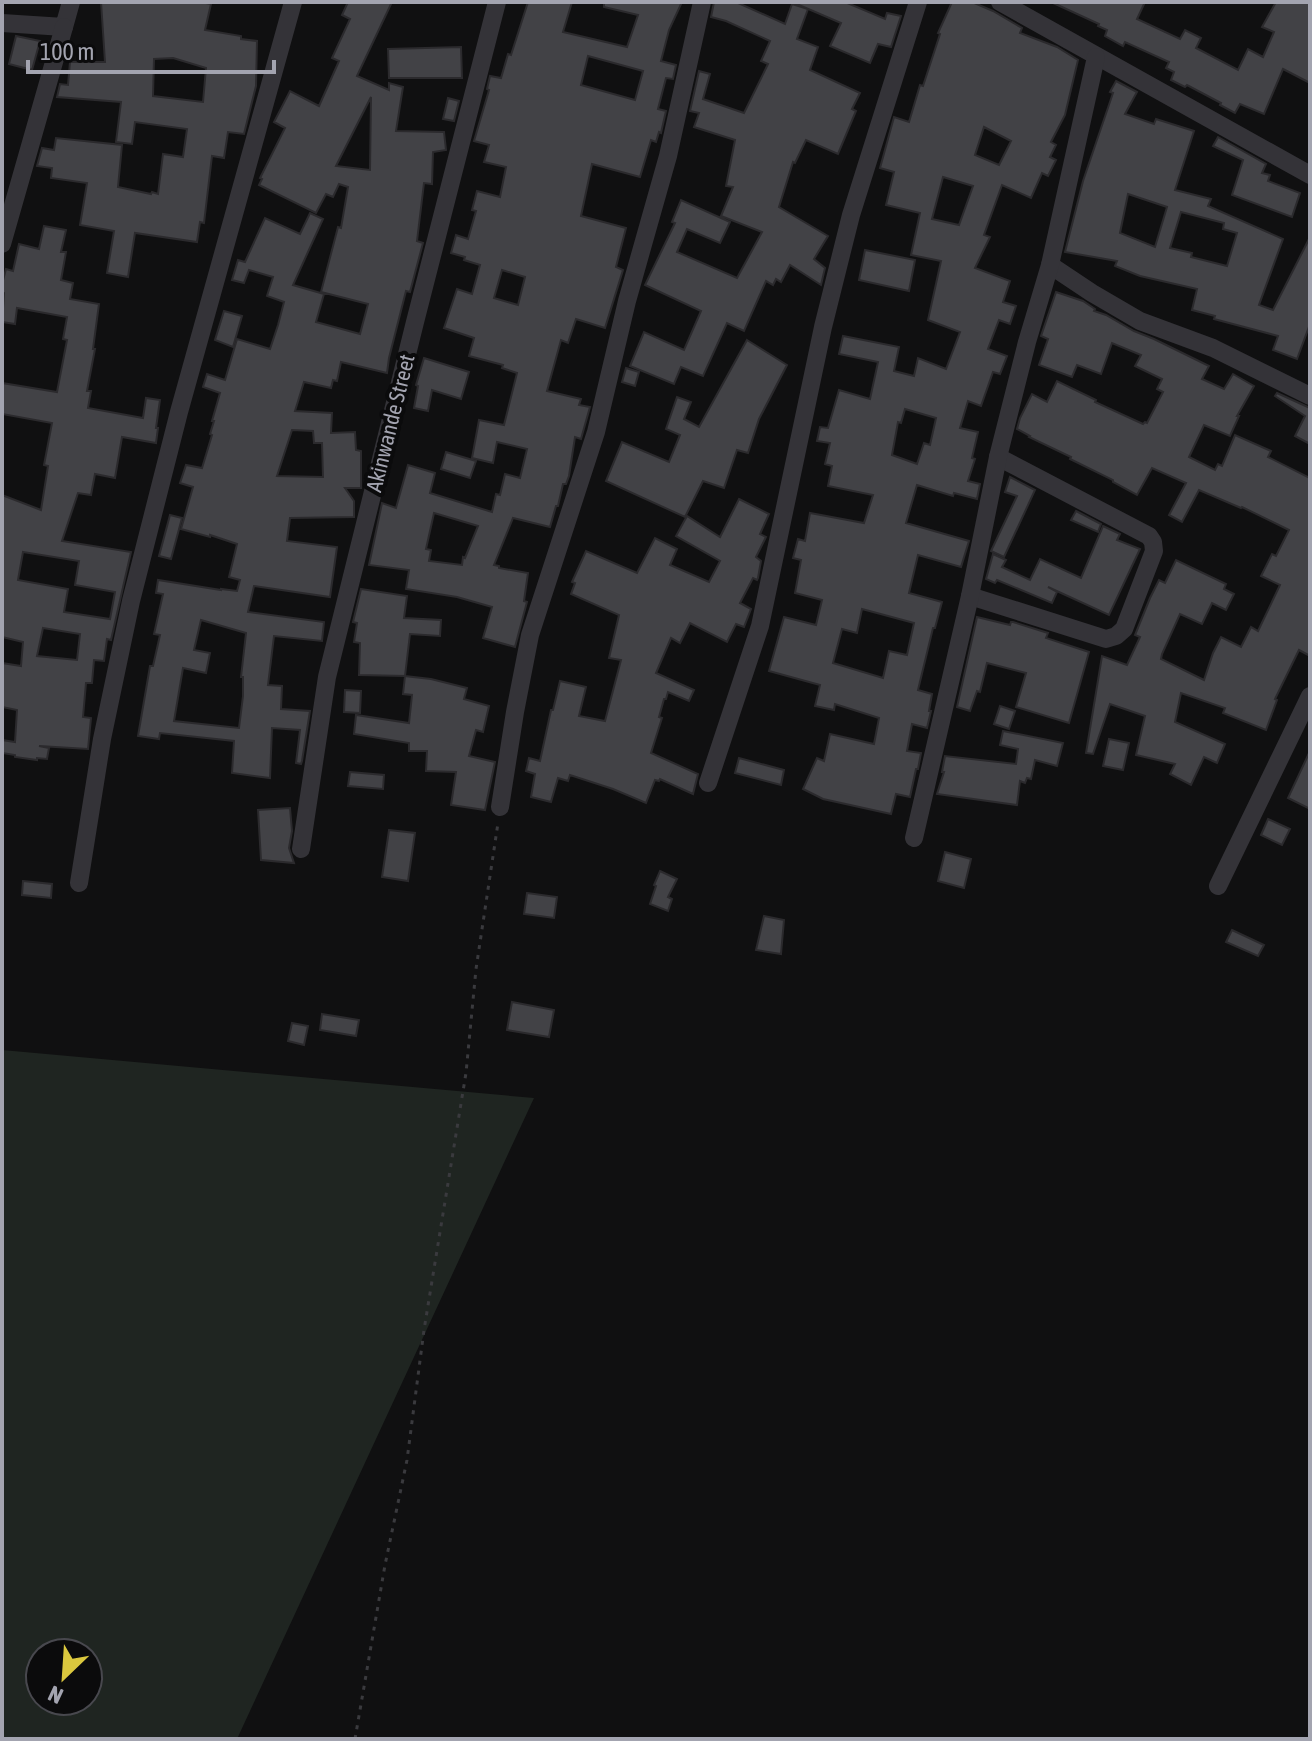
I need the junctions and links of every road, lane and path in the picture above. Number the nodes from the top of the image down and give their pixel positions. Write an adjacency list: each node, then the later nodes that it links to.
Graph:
1 (71, 2): 8 (street)
2 (293, 2): 22 (street)
3 (497, 2): 21 (street, Akinwande Street)
4 (702, 2): 19 (street)
5 (918, 2): 18 (street)
6 (1000, 2): 9 (street)
7 (2, 23): 8 (street)
8 (64, 27): 11 (street)
9 (1096, 57): 10 (street); 13 (street)
10 (1310, 175)
11 (6, 214): 12 (street)
12 (2, 244)
13 (1050, 265): 14 (street); 15 (street)
14 (1310, 396)
15 (998, 457): 16 (street); 16 (street)
16 (970, 596): 20 (street)
17 (1310, 696): 23 (street)
18 (708, 783)
19 (500, 807): 24 (path)
20 (914, 838)
21 (301, 849)
22 (79, 883)
23 (1218, 886)
24 (355, 1739)

